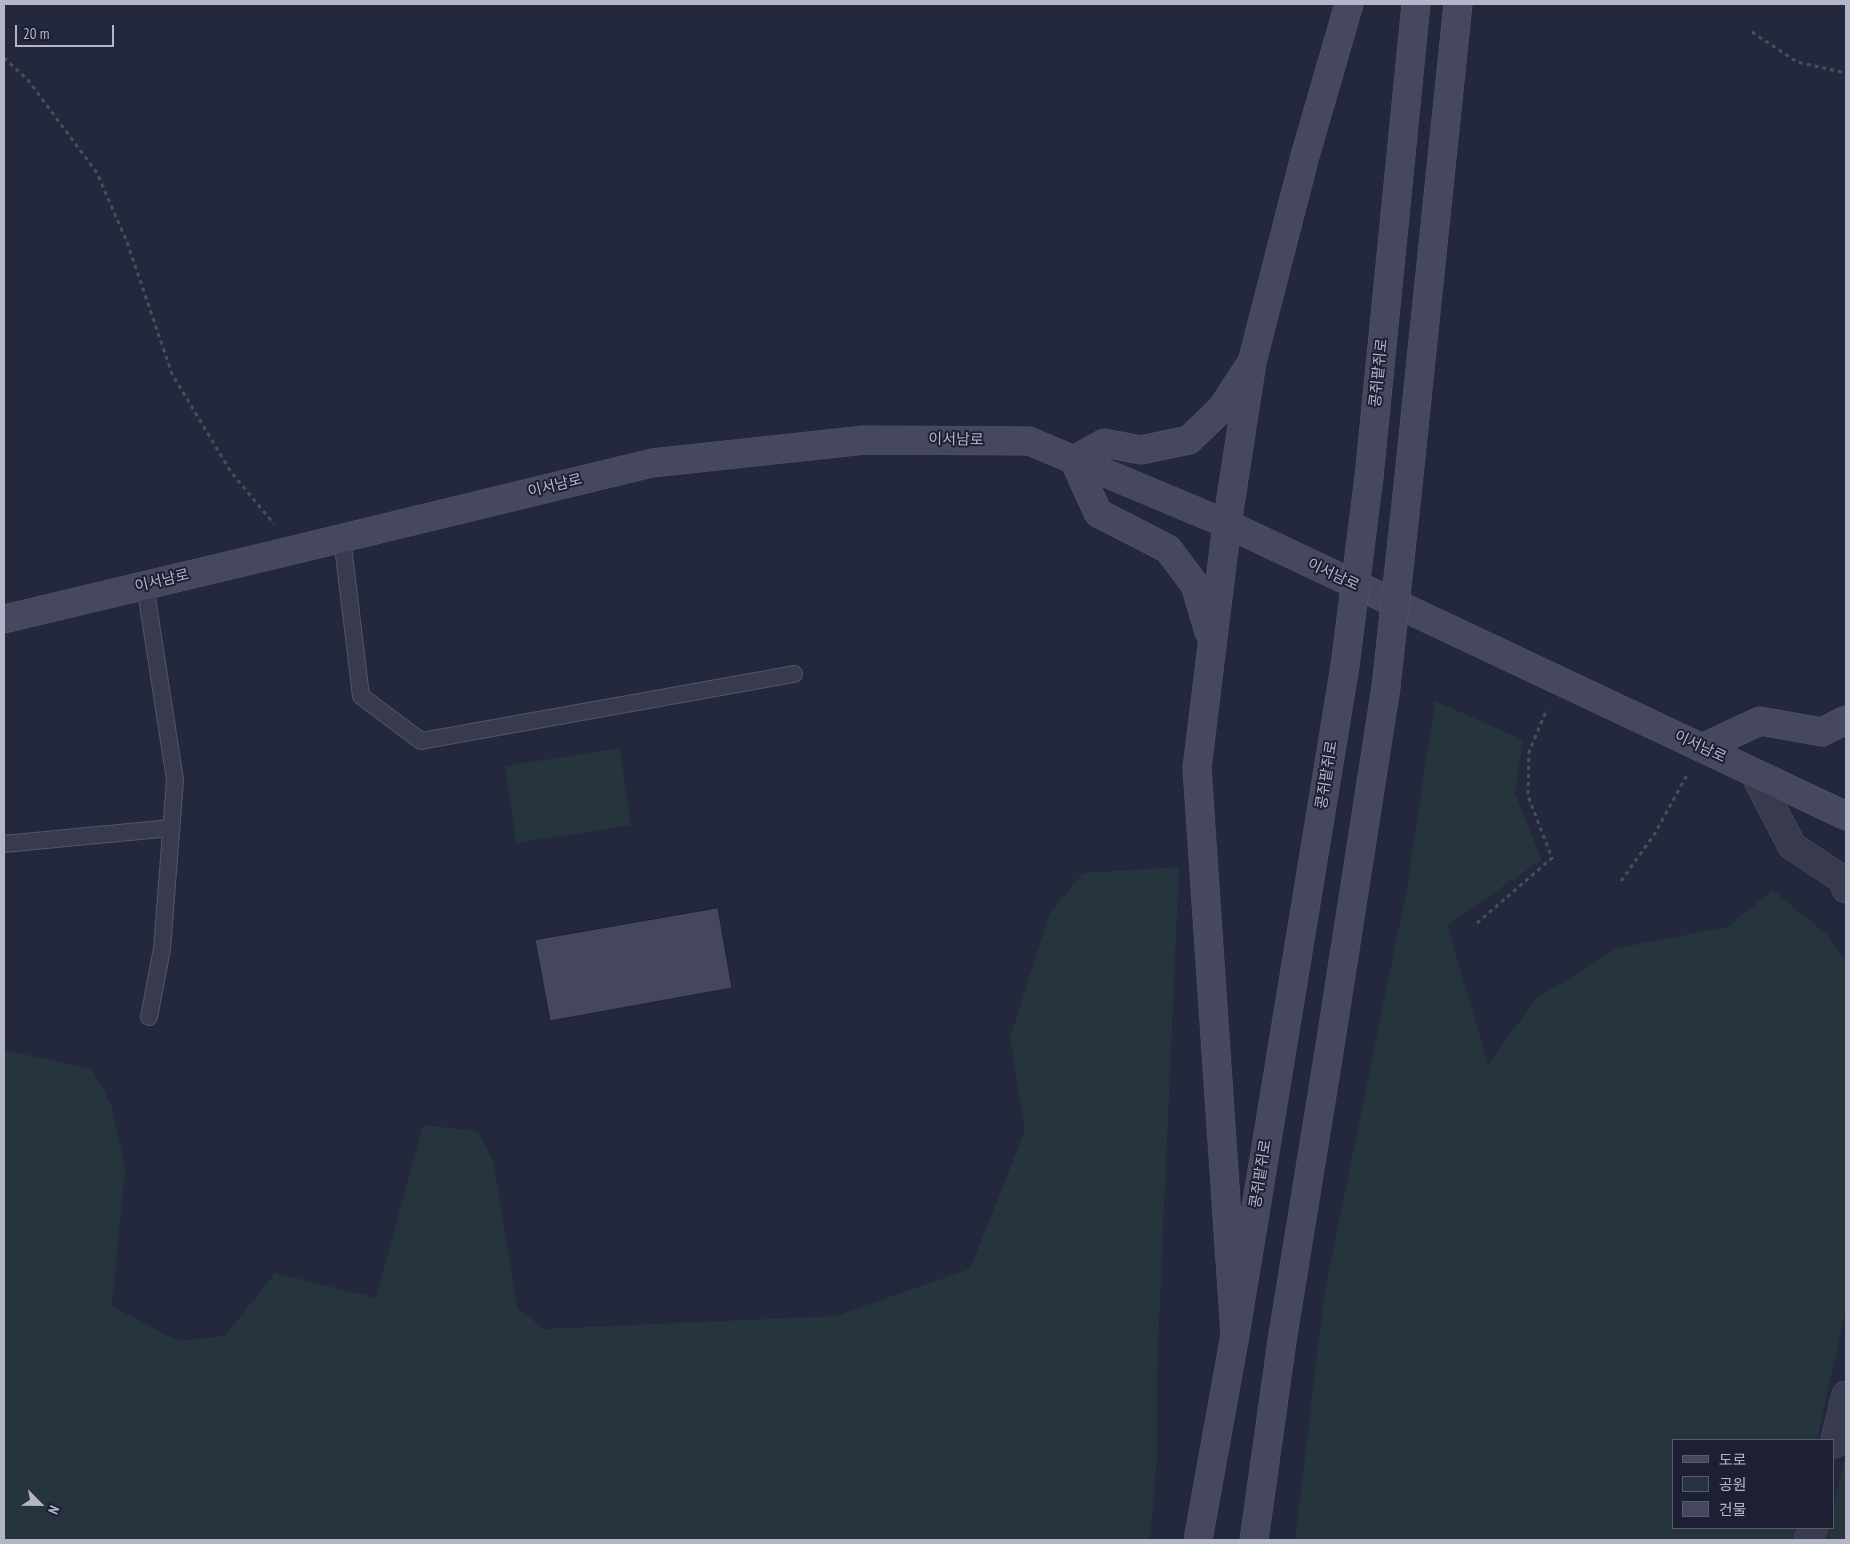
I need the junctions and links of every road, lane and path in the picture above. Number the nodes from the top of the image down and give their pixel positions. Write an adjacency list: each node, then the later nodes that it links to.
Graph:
1 (1349, 4): 7 (main road)
2 (1416, 4): 27 (main road, 콩쥐팥쥐로, bridge)
3 (1458, 4): 31 (main road, bridge)
4 (1752, 32): 6 (path)
5 (4, 58): 11 (path)
6 (1846, 73)
7 (1252, 362): 8 (main road); 9 (main road)
8 (1074, 460): 9 (main road, 이서남로); 10 (main road, 이서남로); 14 (main road)
9 (1226, 524): 14 (main road); 16 (main road, 이서남로)
10 (342, 538): 11 (main road, 이서남로); 15 (lane)
11 (295, 550): 12 (main road, 이서남로)
12 (145, 585): 13 (main road, 이서남로); 21 (lane)
13 (4, 619)
14 (1212, 640): 27 (main road)
15 (794, 674)
16 (1559, 681): 18 (main road, 이서남로); 25 (path)
17 (1846, 720): 18 (main road)
18 (1702, 748): 19 (main road, 이서남로); 23 (path)
19 (1754, 773): 20 (main road, 이서남로); 24 (street)
20 (1846, 816)
21 (171, 828): 22 (lane); 26 (lane)
22 (4, 844)
23 (1621, 881)
24 (1846, 889)
25 (1477, 923)
26 (149, 1017)
27 (1235, 1335): 30 (main road, 콩쥐팥쥐로)
28 (1846, 1395): 29 (street)
29 (1835, 1440)
30 (1198, 1540)
31 (1254, 1540)

